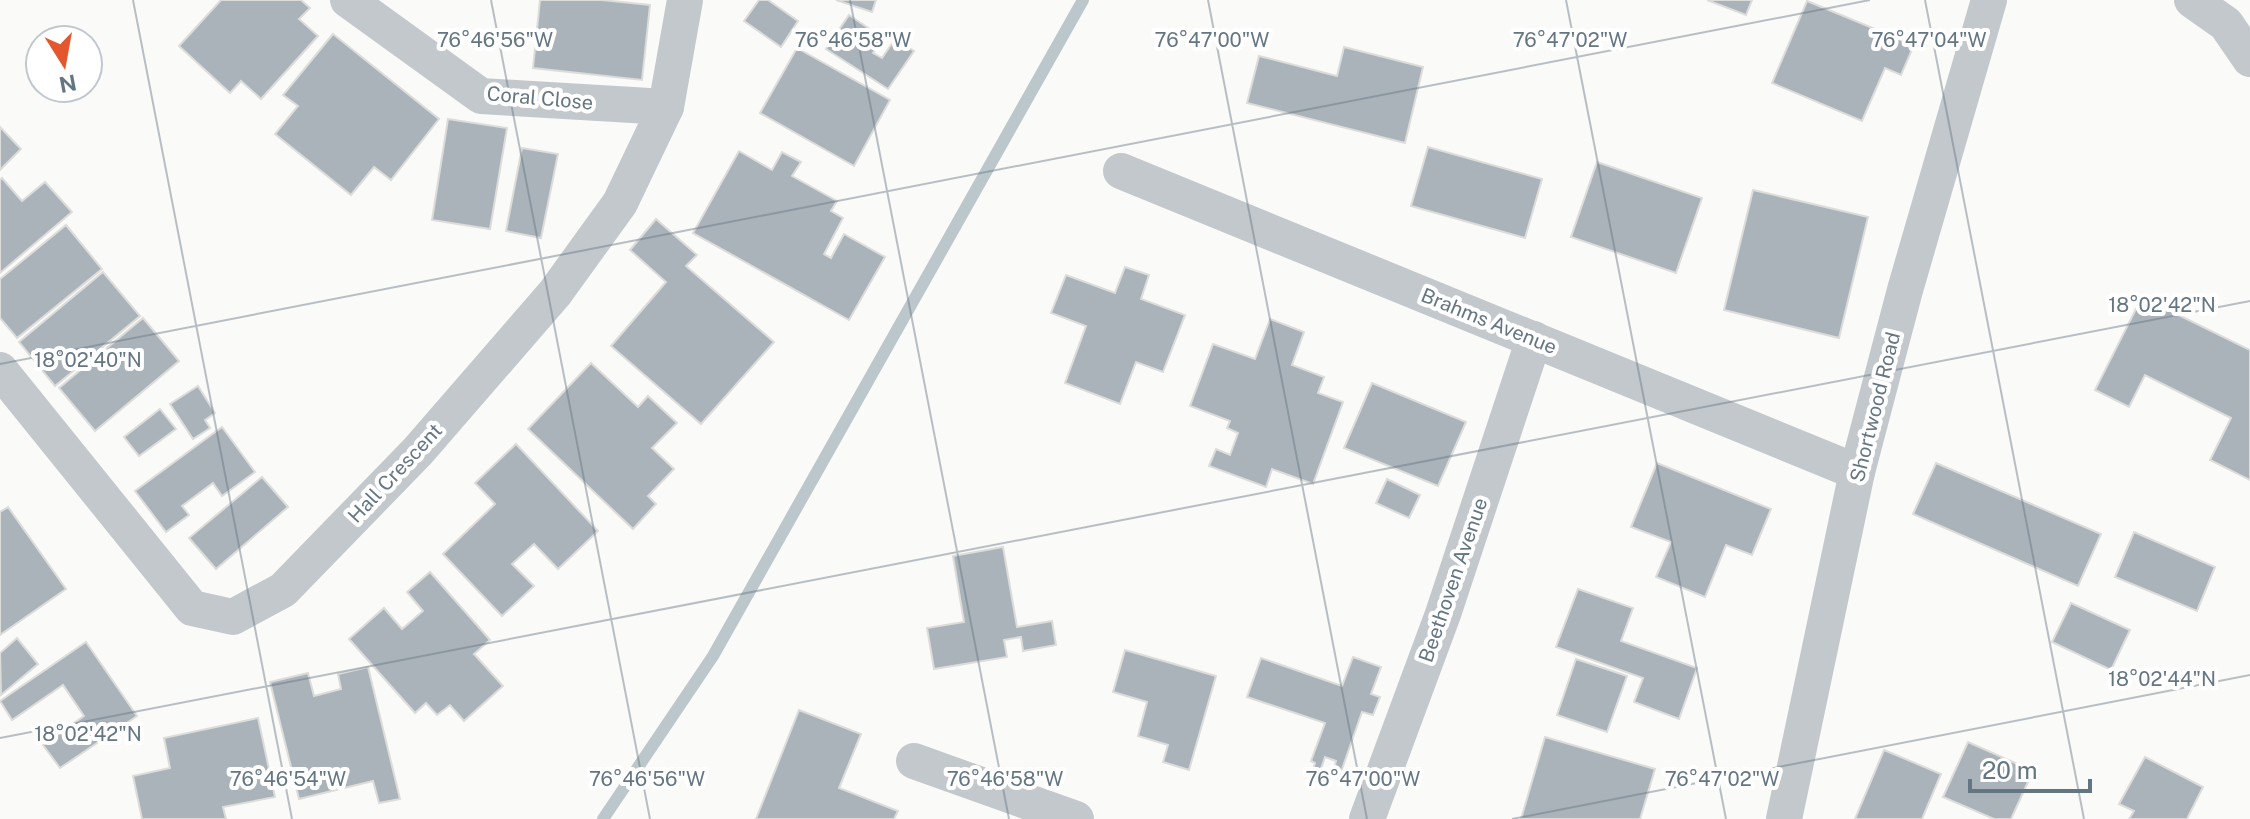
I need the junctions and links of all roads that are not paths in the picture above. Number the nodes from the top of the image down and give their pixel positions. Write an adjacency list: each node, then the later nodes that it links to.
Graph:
1 (348, 0): 6 (street, Coral Close)
2 (685, 0): 6 (street, Hall Crescent)
3 (1989, 0): 10 (street, Shortwood Road)
4 (2192, 0): 5 (street)
5 (2250, 59)
6 (666, 107): 9 (street, Hall Crescent)
7 (1121, 171): 8 (street, Brahms Avenue)
8 (1534, 339): 10 (street, Brahms Avenue); 13 (street, Beethoven Avenue)
9 (0, 370)
10 (1857, 472): 14 (street, Shortwood Road)
11 (914, 761): 12 (street)
12 (1076, 819)
13 (1367, 819)
14 (1784, 819)

